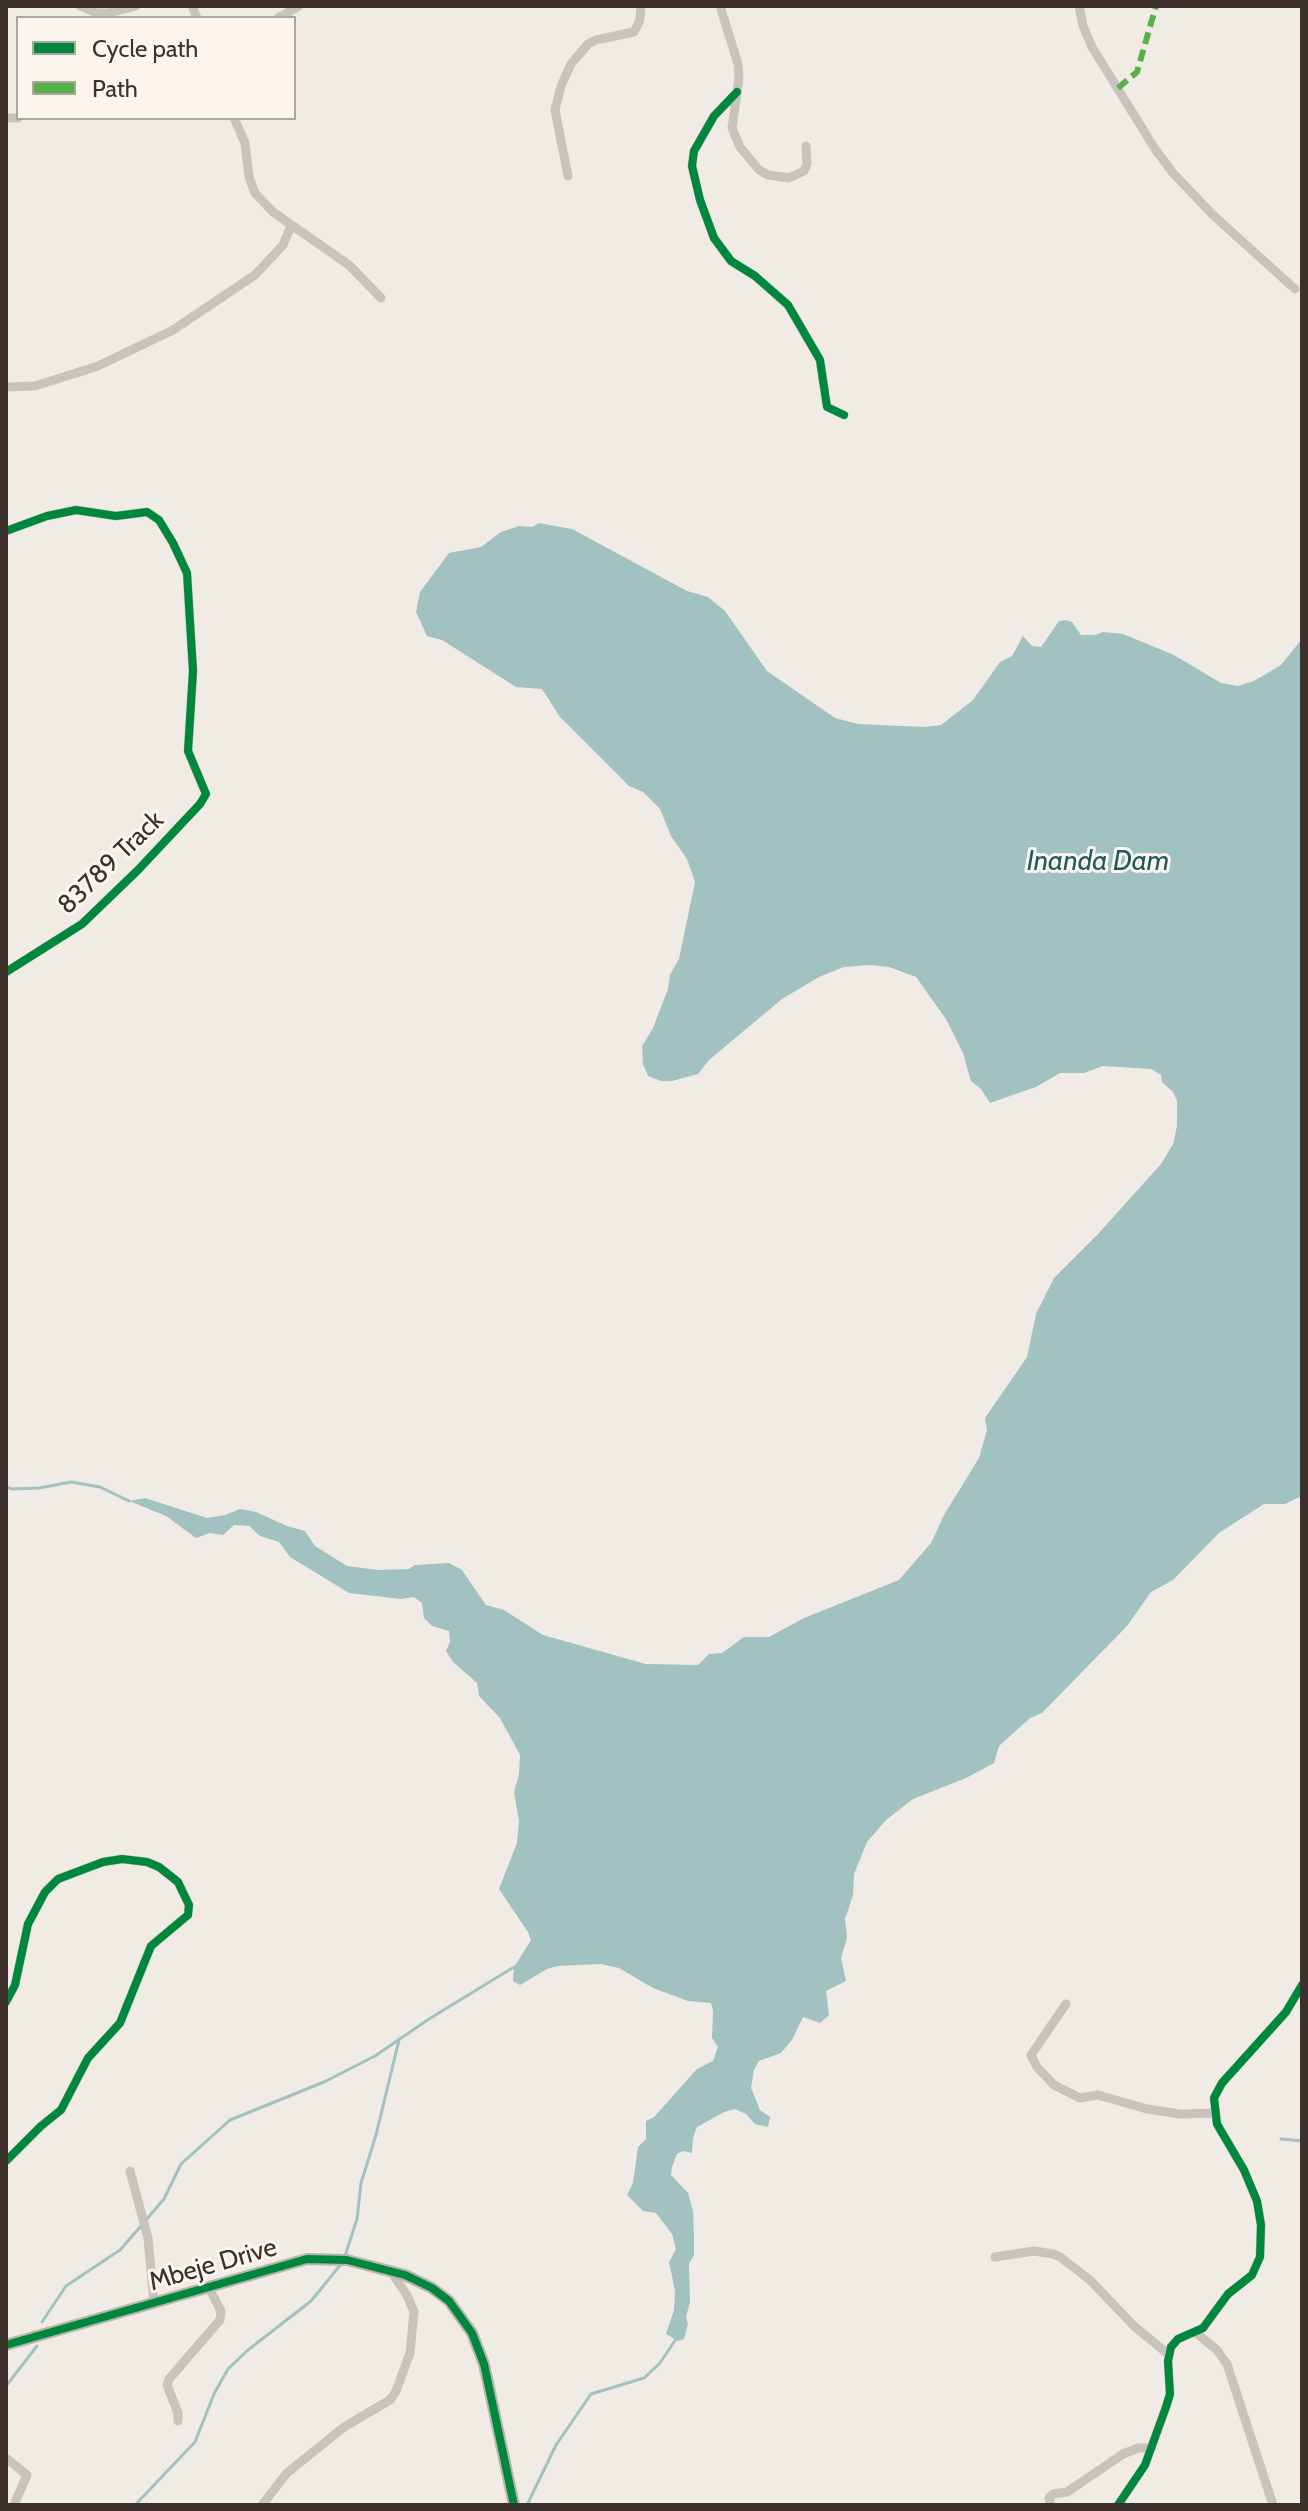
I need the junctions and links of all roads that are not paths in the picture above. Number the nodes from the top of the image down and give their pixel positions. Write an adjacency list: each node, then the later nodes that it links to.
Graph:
1 (80, 6): 2 (street)
2 (136, 6)
3 (299, 6): 7 (street)
4 (641, 6): 11 (street)
5 (720, 6): 8 (street)
6 (1079, 6): 13 (street)
7 (282, 16)
8 (737, 92): 10 (street); 16 (street)
9 (235, 120): 12 (street)
10 (806, 146)
11 (568, 176)
12 (291, 226): 14 (street); 15 (street)
13 (1295, 289)
14 (381, 298)
15 (6, 387)
16 (844, 415)
17 (6, 531): 18 (street, 83789 Track)
18 (6, 972)
19 (1302, 1985): 22 (street)
20 (6, 2002): 23 (street)
21 (1066, 2004): 22 (street)
22 (1214, 2113): 29 (street)
23 (6, 2161)
24 (130, 2171): 28 (street)
25 (995, 2257): 31 (street)
26 (390, 2270): 27 (street, Mbeje Drive); 36 (street); 37 (street, Mbeje Drive)
27 (209, 2288): 28 (street, Mbeje Drive); 32 (street)
28 (154, 2304): 30 (street, Mbeje Drive)
29 (1196, 2333): 31 (street); 40 (street)
30 (6, 2345)
31 (1168, 2354): 33 (street)
32 (178, 2421)
33 (1152, 2448): 38 (street); 39 (street)
34 (6, 2458): 35 (street)
35 (14, 2505)
36 (262, 2505)
37 (514, 2505)
38 (1051, 2505)
39 (1118, 2505)
40 (1273, 2505)

